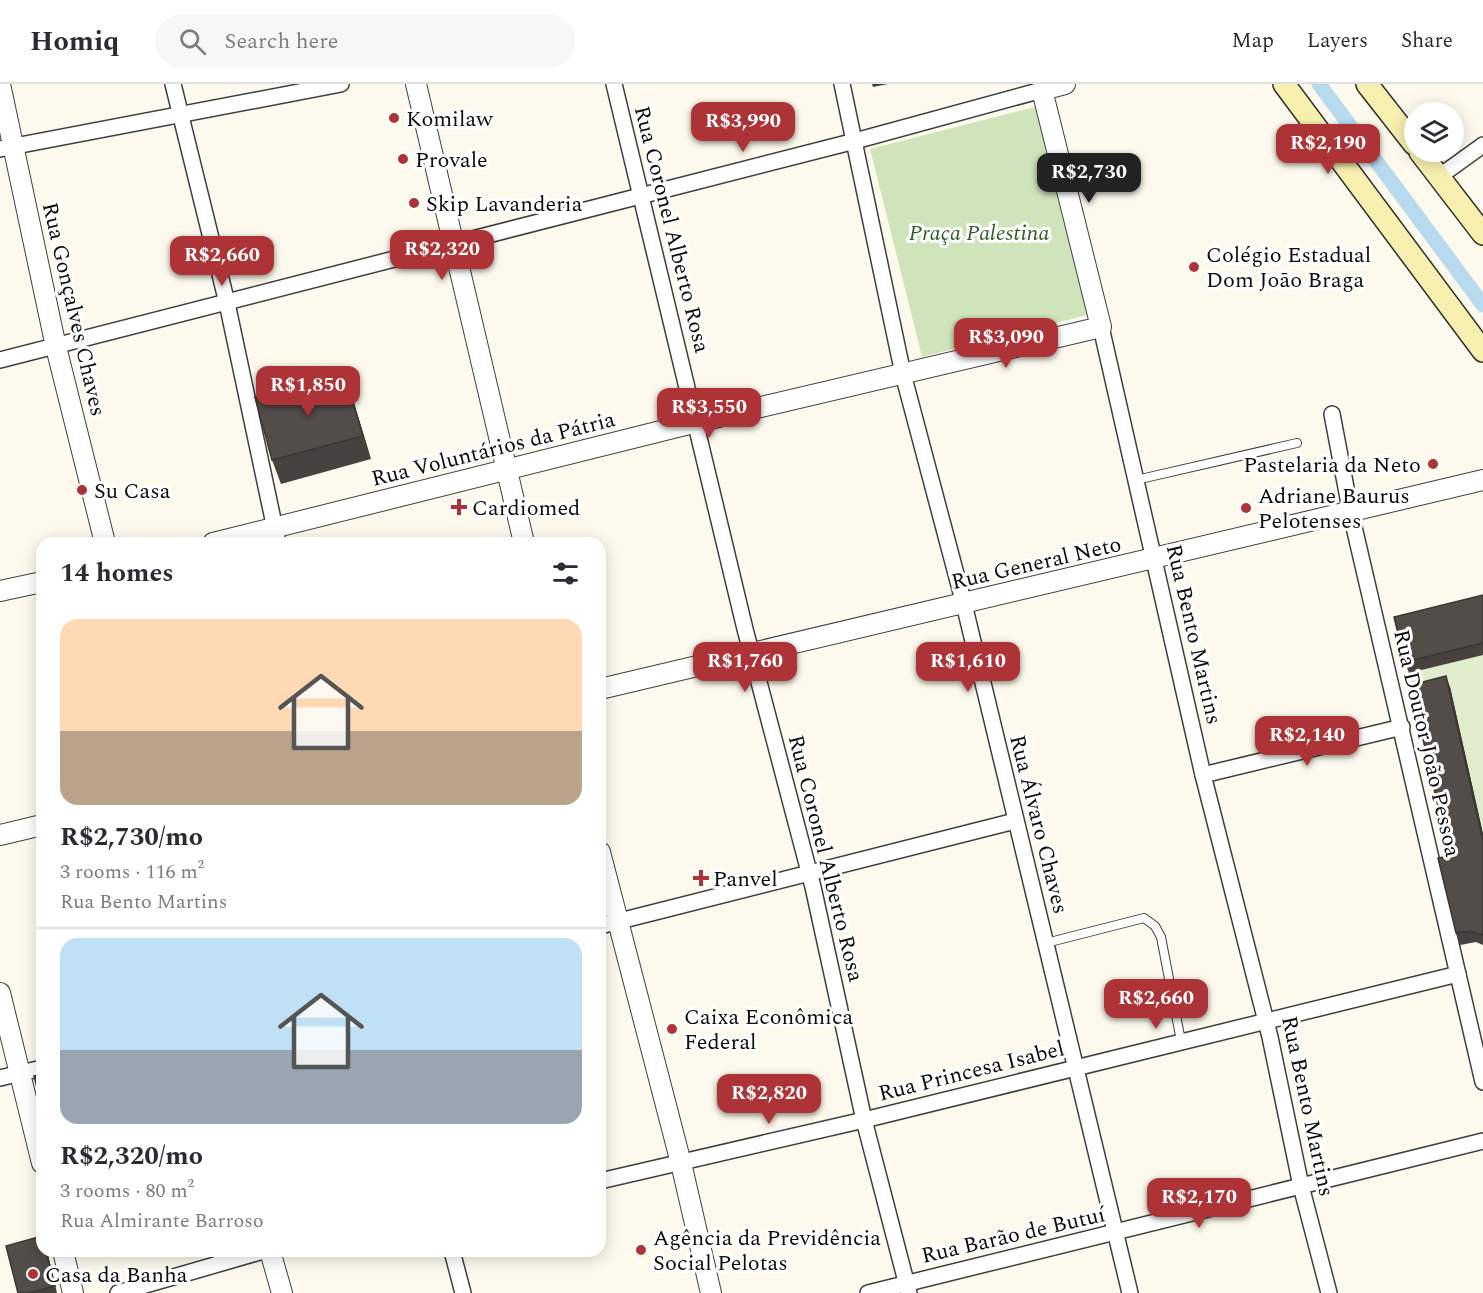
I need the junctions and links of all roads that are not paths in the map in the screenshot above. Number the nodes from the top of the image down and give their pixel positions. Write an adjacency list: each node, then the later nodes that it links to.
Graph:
1 (0, 84): 15 (street, Rua Gonçalves Chaves)
2 (173, 84): 11 (street)
3 (341, 84): 11 (street)
4 (416, 84): 20 (street)
5 (615, 84): 18 (street, Rua Coronel Alberto Rosa)
6 (842, 84): 13 (street, Rua Álvaro Chaves)
7 (1065, 84): 10 (street)
8 (1284, 84): 24 (main road)
9 (1367, 84): 12 (main road)
10 (1041, 87): 13 (street); 22 (street, Rua Bento Martins)
11 (181, 114): 15 (street); 21 (street)
12 (1404, 131)
13 (855, 141): 18 (street); 26 (street, Rua Álvaro Chaves)
14 (1483, 145): 17 (street)
15 (7, 148): 23 (street, Rua Gonçalves Chaves)
16 (1428, 162): 17 (main road)
17 (1440, 177): 19 (main road)
18 (640, 196): 20 (street); 28 (street, Rua Coronel Alberto Rosa)
19 (1483, 234)
20 (452, 245): 21 (street); 30 (street)
21 (227, 303): 23 (street); 34 (street)
22 (1101, 327): 26 (street, Rua Voluntários da Pátria); 32 (street, Rua Bento Martins)
23 (56, 347): 25 (street); 35 (street, Rua Gonçalves Chaves)
24 (1483, 351)
25 (0, 360)
26 (903, 374): 28 (street, Rua Voluntários da Pátria); 40 (street, Rua Álvaro Chaves)
27 (1332, 414): 33 (street, Rua Doutor João Pessoa)
28 (697, 422): 30 (street, Rua Voluntários da Pátria); 41 (street, Rua Coronel Alberto Rosa)
29 (1297, 443): 32 (lane)
30 (507, 468): 34 (street, Rua Voluntários da Pátria); 36 (street)
31 (1483, 480): 33 (street, Rua General Neto)
32 (1134, 481): 37 (street, Rua Bento Martins)
33 (1351, 514): 37 (street, Rua General Neto); 43 (street, Rua Doutor João Pessoa)
34 (276, 536)
35 (104, 537)
36 (523, 537)
37 (1154, 559): 40 (street, Rua General Neto); 44 (street, Rua Bento Martins)
38 (36, 583): 39 (street)
39 (0, 591)
40 (964, 604): 41 (street, Rua General Neto); 45 (street, Rua Álvaro Chaves)
41 (752, 654): 42 (street, Rua General Neto); 48 (street, Rua Coronel Alberto Rosa)
42 (606, 688)
43 (1402, 727): 44 (street); 52 (street, Rua Doutor João Pessoa)
44 (1203, 775): 54 (street, Rua Bento Martins)
45 (1015, 820): 48 (street); 51 (street, Rua Álvaro Chaves)
46 (36, 826): 47 (street)
47 (0, 835)
48 (810, 873): 50 (street); 61 (street, Rua Coronel Alberto Rosa)
49 (606, 900): 50 (street)
50 (609, 924): 64 (street)
51 (1046, 943): 55 (lane); 56 (street, Rua Álvaro Chaves)
52 (1458, 974): 54 (street, Rua Princesa Isabel); 60 (street, Rua Doutor João Pessoa)
53 (0, 993): 58 (street)
54 (1266, 1020): 55 (street, Rua Princesa Isabel); 66 (street, Rua Bento Martins)
55 (1181, 1041): 56 (street, Rua Princesa Isabel)
56 (1076, 1066): 61 (street, Rua Princesa Isabel); 67 (street, Rua Álvaro Chaves)
57 (36, 1069): 58 (street)
58 (20, 1073): 59 (street); 62 (street)
59 (0, 1078)
60 (1483, 1082)
61 (864, 1120): 64 (street, Rua Princesa Isabel); 72 (street, Rua Coronel Alberto Rosa)
62 (36, 1138)
63 (1483, 1141): 66 (street, Rua Barão de Butuí)
64 (681, 1163): 65 (street, Rua Princesa Isabel); 77 (street)
65 (606, 1180)
66 (1301, 1186): 67 (street, Rua Barão de Butuí); 80 (street, Rua Bento Martins)
67 (1116, 1233): 72 (street, Rua Barão de Butuí); 79 (street, Rua Álvaro Chaves)
68 (64, 1257): 73 (street)
69 (242, 1257): 74 (street)
70 (272, 1257): 75 (street)
71 (454, 1257): 76 (street)
72 (908, 1288): 78 (street, Rua Barão de Butuí)
73 (73, 1293)
74 (118, 1293)
75 (282, 1293)
76 (463, 1293)
77 (711, 1293)
78 (868, 1293)
79 (1130, 1293)
80 (1329, 1293)

